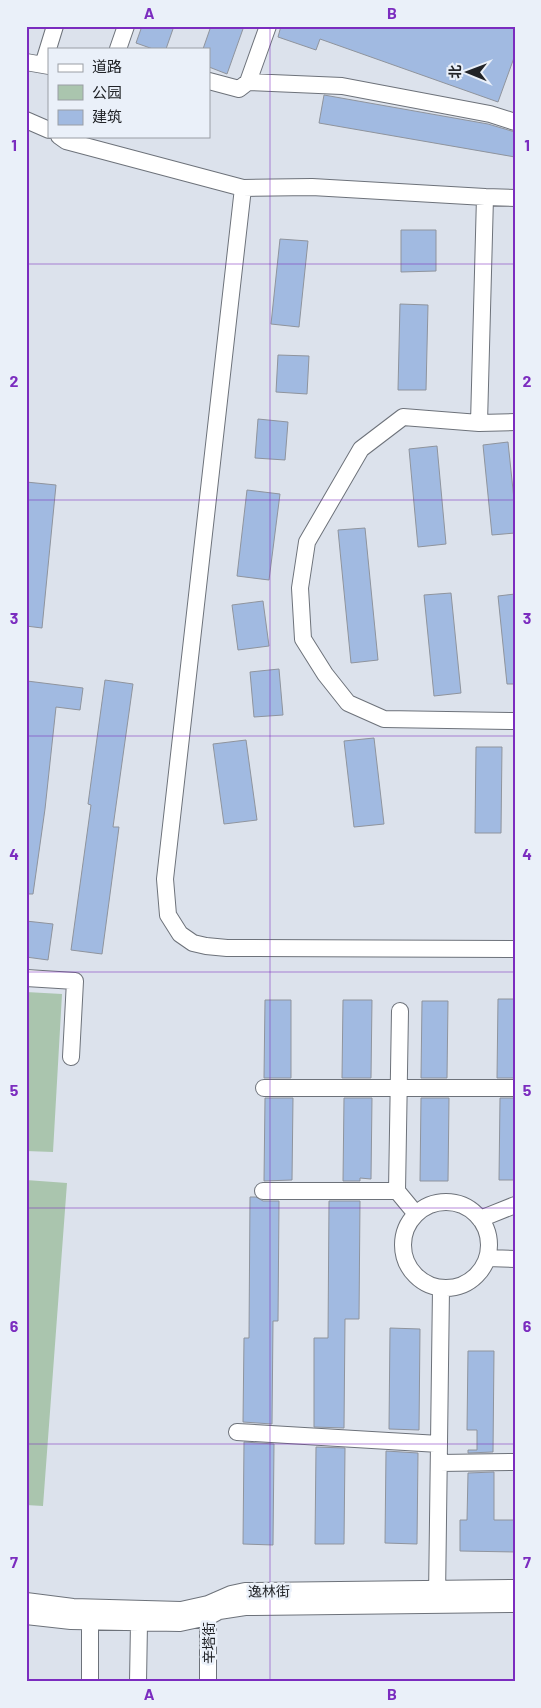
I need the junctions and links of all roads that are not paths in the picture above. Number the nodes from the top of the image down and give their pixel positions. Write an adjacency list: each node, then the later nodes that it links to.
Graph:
1 (55, 26): 4 (street)
2 (126, 26): 5 (street)
3 (268, 26): 9 (street)
4 (50, 48)
5 (118, 48)
6 (26, 62): 7 (street)
7 (46, 66)
8 (210, 81): 9 (street)
9 (248, 82): 11 (street)
10 (26, 120): 12 (street)
11 (515, 122)
12 (48, 130)
13 (62, 138): 14 (street)
14 (243, 188): 15 (street); 20 (street)
15 (485, 197): 16 (street); 18 (street)
16 (515, 198)
17 (515, 422): 18 (street)
18 (479, 423): 19 (street)
19 (515, 721)
20 (515, 949)
21 (26, 978): 23 (street)
22 (400, 1011): 25 (street)
23 (72, 1057)
24 (264, 1088): 25 (street)
25 (398, 1088): 26 (street); 28 (street)
26 (515, 1088)
27 (263, 1191): 28 (street)
28 (397, 1191): 30 (street)
29 (515, 1205): 31 (street)
30 (416, 1214): 31 (street); 34 (street)
31 (480, 1219): 32 (street)
32 (487, 1258): 33 (street); 34 (street)
33 (515, 1259)
34 (441, 1288): 36 (street)
35 (238, 1432): 36 (street)
36 (439, 1444): 37 (street)
37 (439, 1462): 38 (street); 40 (street)
38 (515, 1462)
39 (515, 1588): 40 (street, 逸林街)
40 (437, 1597): 42 (street, 逸林街); 43 (street, 逸林街)
41 (26, 1602): 43 (street, 逸林街)
42 (515, 1604)
43 (208, 1610): 46 (street, 逸林街); 49 (street, 辛塔街)
44 (26, 1616): 45 (street, 逸林街)
45 (90, 1622): 46 (street, 逸林街); 47 (street)
46 (138, 1623): 48 (street)
47 (90, 1682)
48 (138, 1682)
49 (208, 1682)

